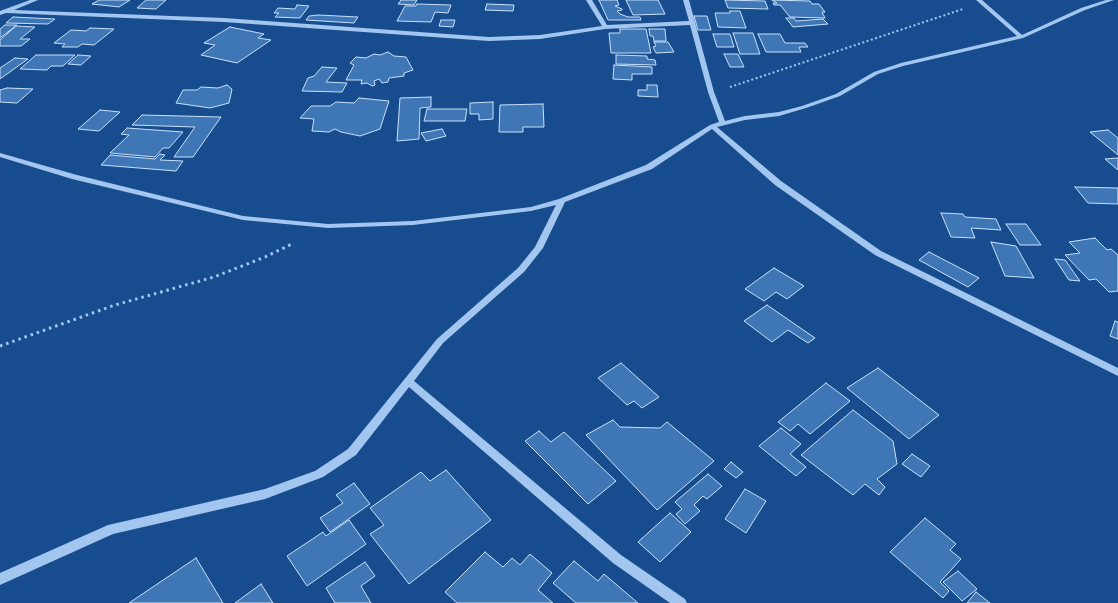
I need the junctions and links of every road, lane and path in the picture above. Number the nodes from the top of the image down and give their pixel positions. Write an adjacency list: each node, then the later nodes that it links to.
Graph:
1 (35, 0): 6 (street)
2 (589, 0): 8 (street)
3 (686, 0): 7 (street)
4 (1111, 0): 9 (street)
5 (981, 1): 9 (street); 10 (path)
6 (3, 12): 8 (street)
7 (691, 22): 8 (street); 10 (street)
8 (605, 28)
9 (1021, 37): 11 (street)
10 (711, 92): 11 (street)
11 (722, 123): 12 (street)
12 (712, 126): 14 (street); 17 (street)
13 (0, 155): 15 (street)
14 (562, 202): 15 (street); 18 (street)
15 (328, 226): 16 (path)
16 (0, 346)
17 (1118, 372)
18 (408, 381): 19 (street); 20 (street)
19 (0, 579)
20 (681, 603)

